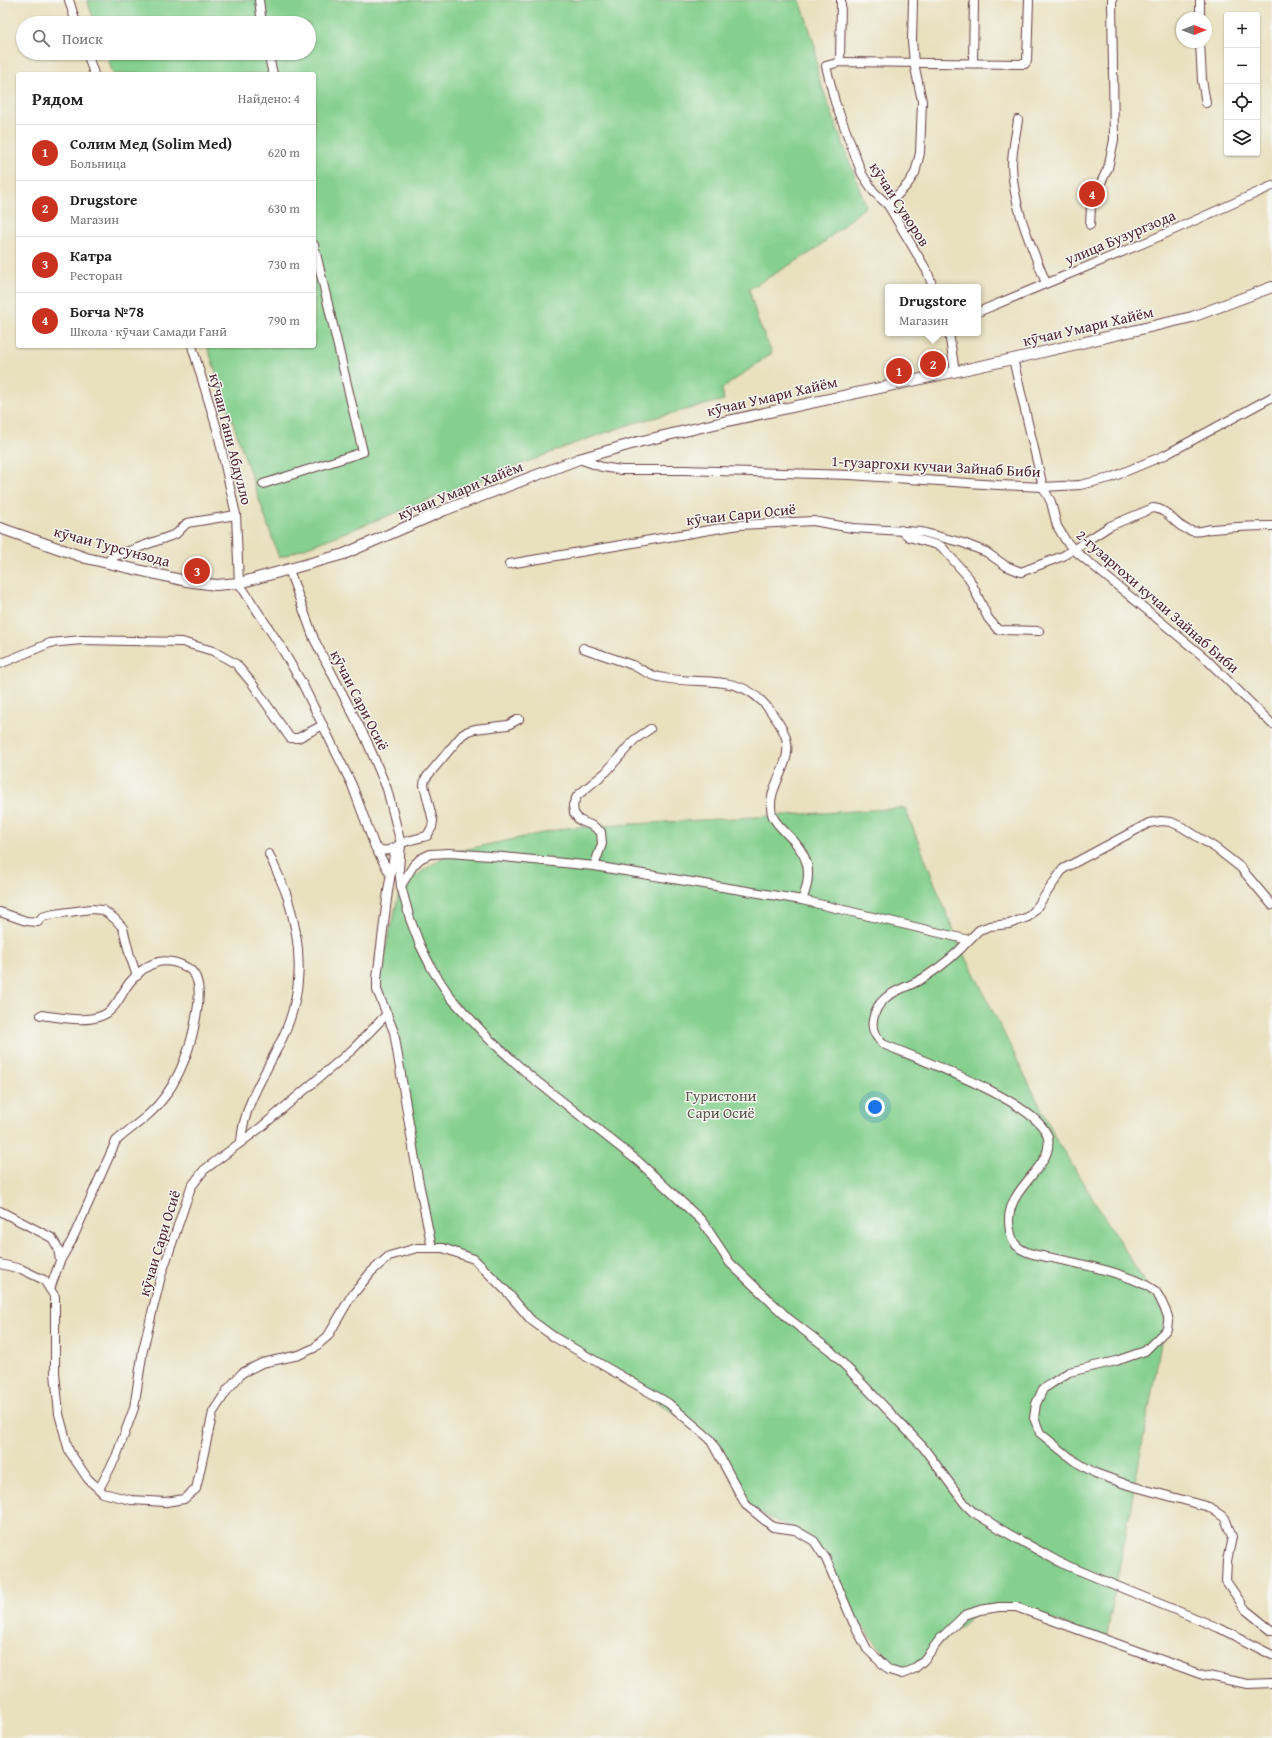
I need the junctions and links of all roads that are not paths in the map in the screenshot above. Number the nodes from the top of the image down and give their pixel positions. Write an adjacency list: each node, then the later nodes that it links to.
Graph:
1 (69, 0): 10 (street)
2 (259, 0): 11 (street)
3 (841, 0): 15 (street)
4 (913, 0): 16 (street)
5 (974, 0): 17 (street)
6 (1028, 0): 17 (street)
7 (1112, 0): 24 (street)
8 (1200, 0): 9 (street)
9 (1200, 12)
10 (74, 16)
11 (261, 16)
12 (1200, 48): 20 (street)
13 (89, 60): 18 (street)
14 (270, 60): 19 (street)
15 (840, 62): 16 (street); 23 (street, кӯчаи Суворов)
16 (914, 63): 17 (street); 23 (street)
17 (973, 63)
18 (93, 72)
19 (273, 72)
20 (1206, 103)
21 (1018, 120): 26 (street)
22 (1272, 186): 26 (street, улица Бузургзода)
23 (888, 205): 27 (street, кӯчаи Суворов)
24 (1090, 225)
25 (316, 253): 36 (street)
26 (1046, 283): 29 (street, улица Бузургзода)
27 (932, 284)
28 (1272, 287): 32 (main road, кӯчаи Умари Хайём)
29 (981, 311)
30 (949, 336): 33 (street)
31 (193, 348): 38 (street, кӯчаи Гани Абдулло)
32 (1013, 359): 33 (main road, кӯчаи Умари Хайём); 37 (street, 2-гузаргохи кучаи Зайнаб Биби)
33 (955, 372): 35 (main road, кӯчаи Умари Хайём)
34 (1272, 397): 37 (street, 1-гузаргохи кучаи Зайнаб Биби)
35 (579, 459): 37 (street, 1-гузаргохи кучаи Зайнаб Биби); 45 (main road, кӯчаи Умари Хайём)
36 (263, 484)
37 (1043, 487): 42 (street, 2-гузаргохи кучаи Зайнаб Биби)
38 (236, 515): 43 (street); 46 (street, кӯчаи Гани Абдулло)
39 (1272, 526): 42 (street, кӯчаи Сари Осиё)
40 (0, 528): 43 (main road, кӯчаи Турсунзода)
41 (901, 530): 42 (street, кӯчаи Сари Осиё); 44 (street, кӯчаи Сари Осиё); 47 (street)
42 (1074, 550): 51 (street, 2-гузаргохи кучаи Зайнаб Биби)
43 (108, 563): 46 (main road, кӯчаи Турсунзода)
44 (509, 564)
45 (289, 570): 46 (main road, кӯчаи Турсунзода); 54 (street, кӯчаи Сари Осиё)
46 (239, 583): 52 (street)
47 (1039, 631)
48 (583, 648): 60 (street)
49 (0, 664): 52 (street)
50 (519, 719): 54 (street)
51 (1272, 724)
52 (323, 725): 55 (street)
53 (650, 729): 57 (street)
54 (398, 846): 55 (street); 58 (street, кӯчаи Сари Осиё); 59 (street)
55 (375, 847): 58 (street)
56 (269, 854): 67 (street)
57 (594, 866): 59 (street); 60 (street)
58 (390, 874): 65 (street, кӯчаи Сари Осиё)
59 (401, 886): 75 (street)
60 (802, 900): 63 (street)
61 (1272, 905): 63 (street)
62 (0, 912): 64 (street)
63 (969, 940): 74 (street)
64 (137, 976): 66 (street); 70 (street)
65 (387, 1014): 67 (street, кӯчаи Сари Осиё); 69 (street, кӯчаи Сари Осиё)
66 (41, 1015)
67 (241, 1142): 73 (street, кӯчаи Сари Осиё)
68 (0, 1211): 70 (street)
69 (432, 1248): 73 (street); 76 (street)
70 (60, 1261): 72 (street)
71 (0, 1264): 72 (street)
72 (50, 1289): 73 (street)
73 (99, 1489)
74 (1272, 1631)
75 (1272, 1655)
76 (1272, 1683)

